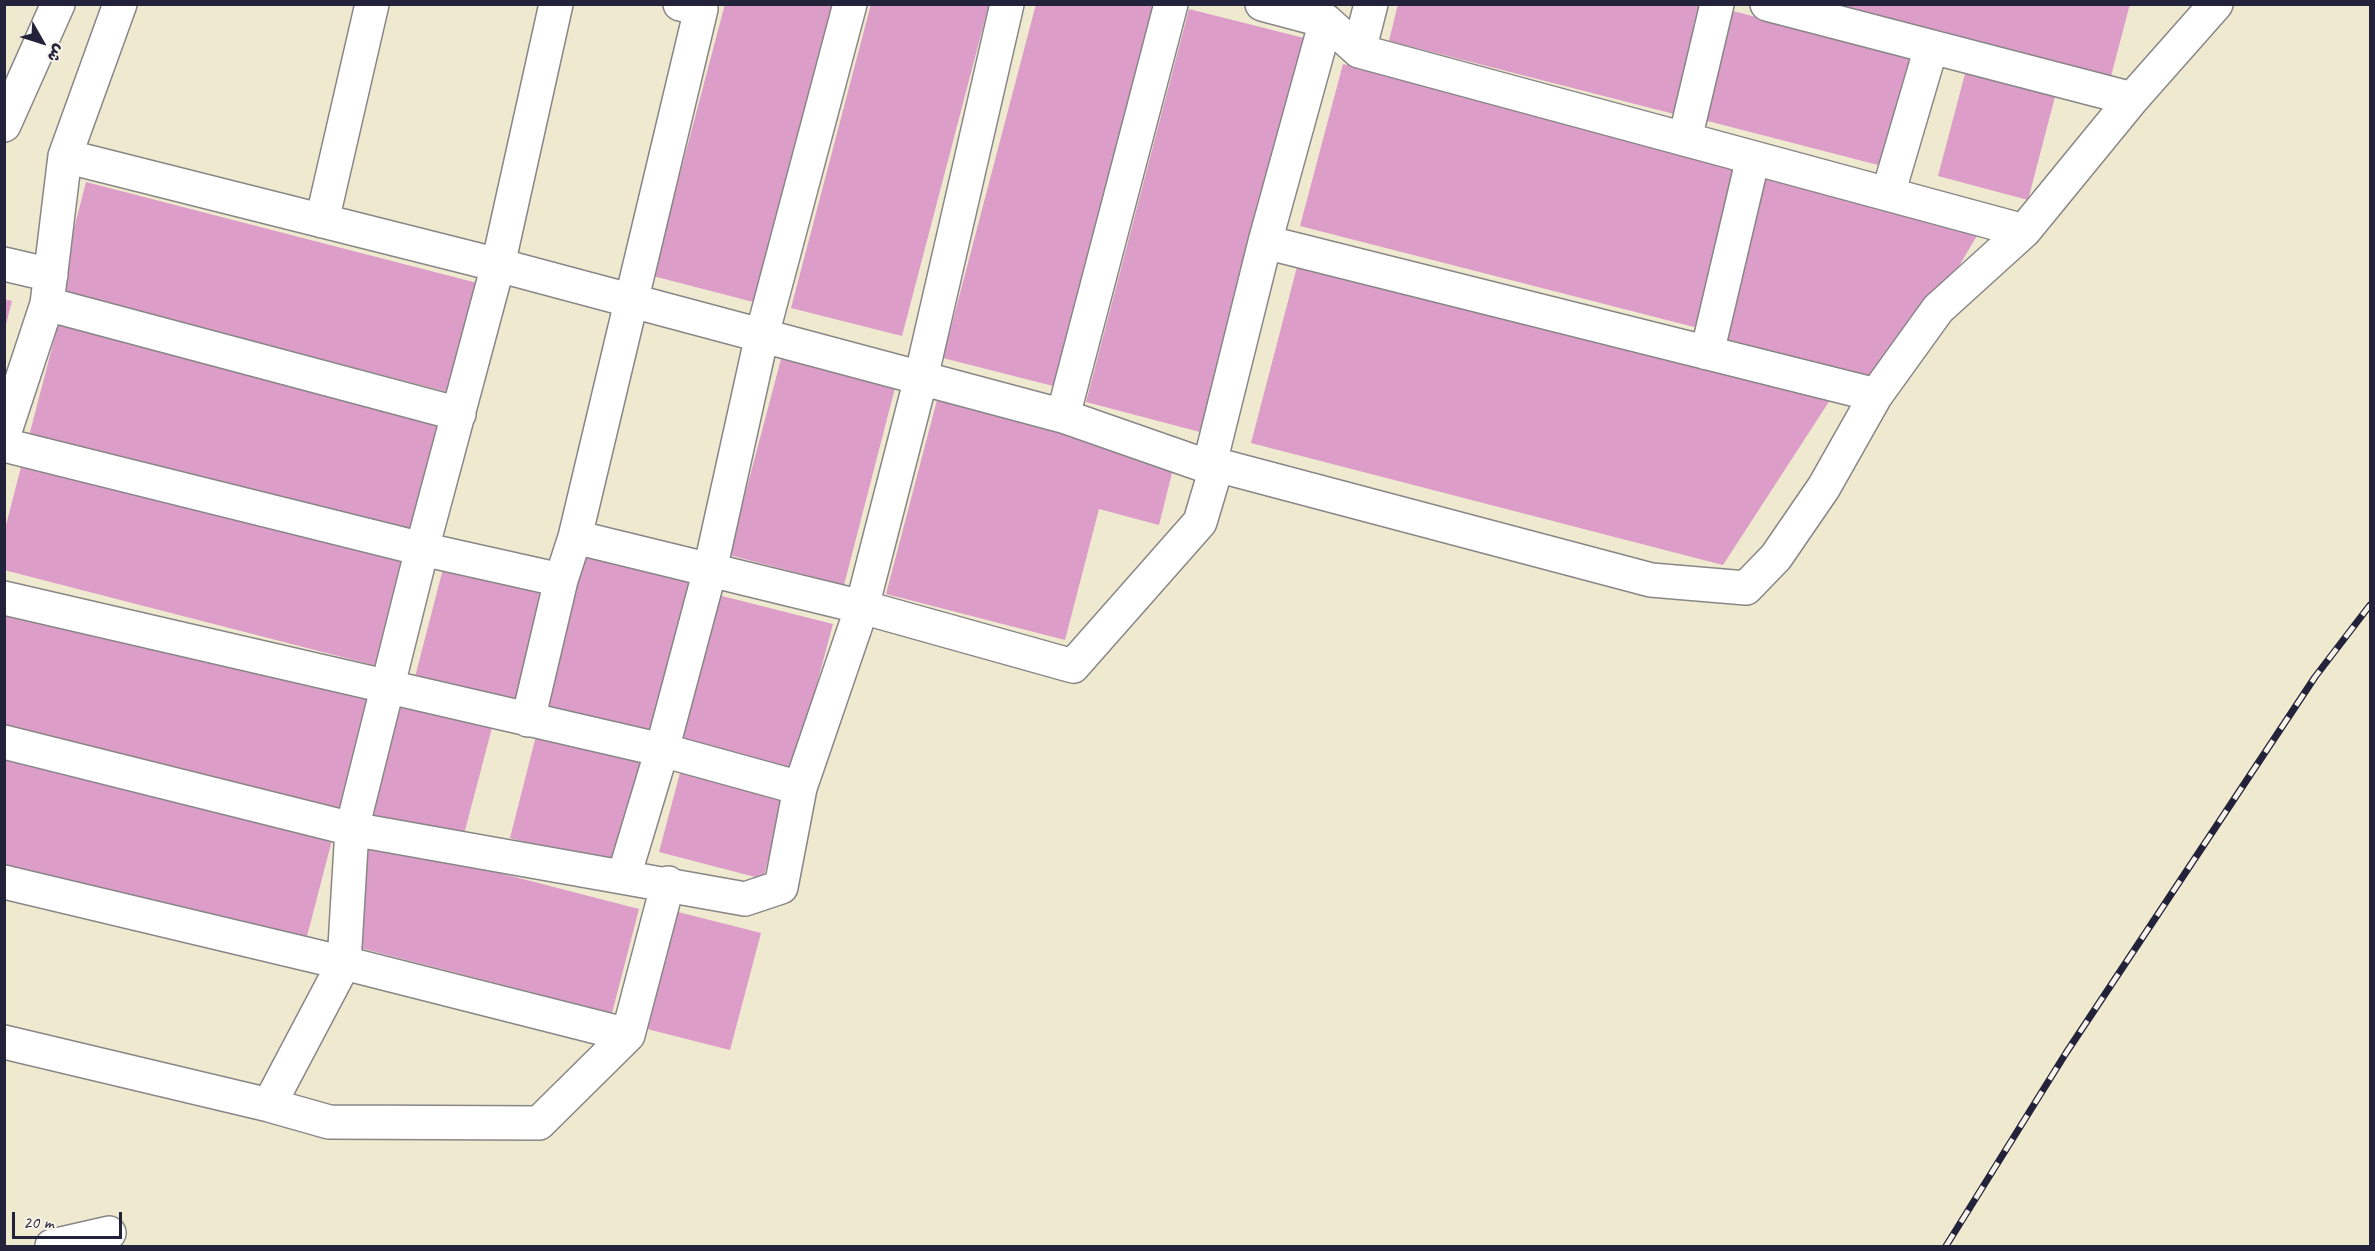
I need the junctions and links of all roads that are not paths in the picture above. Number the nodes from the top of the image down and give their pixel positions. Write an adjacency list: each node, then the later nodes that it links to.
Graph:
1 (58, 4): 18 (street)
2 (120, 4): 20 (street)
3 (372, 4): 23 (street)
4 (556, 4): 27 (street)
5 (680, 4): 29 (street)
6 (850, 4): 30 (street)
7 (1007, 4): 32 (street)
8 (1171, 4): 35 (street)
9 (1262, 4): 14 (street)
10 (1371, 4): 16 (street)
11 (1717, 4): 19 (street)
12 (1767, 4): 15 (street)
13 (2216, 4): 17 (street)
14 (1326, 21): 16 (street); 25 (street)
15 (1931, 48): 17 (street); 22 (street)
16 (1359, 51): 19 (street)
17 (2132, 99): 24 (street)
18 (4, 125)
19 (1685, 139): 21 (street)
20 (65, 156): 23 (street); 28 (street)
21 (1753, 158): 22 (street); 31 (street)
22 (1888, 194): 24 (street)
23 (322, 221): 27 (street)
24 (2024, 231): 33 (street)
25 (1265, 242): 31 (street); 38 (street)
26 (4, 264): 28 (street)
27 (498, 266): 29 (street); 34 (street)
28 (49, 290): 34 (street); 36 (street)
29 (632, 303): 30 (street); 39 (street)
30 (762, 335): 32 (street); 41 (street)
31 (1707, 353): 33 (street)
32 (921, 378): 35 (street); 44 (street)
33 (1875, 395): 38 (street)
34 (459, 414): 40 (street)
35 (1063, 416): 38 (street)
36 (4, 434)
37 (4, 445): 40 (street)
38 (1213, 466): 44 (street)
39 (575, 537): 41 (street); 42 (street)
40 (422, 549): 42 (street); 45 (street)
41 (710, 570): 44 (street); 48 (street)
42 (561, 580): 46 (street)
43 (4, 598): 45 (street)
44 (861, 607): 49 (street)
45 (386, 687): 46 (street); 50 (street)
46 (528, 720): 48 (street)
47 (4, 742): 50 (street)
48 (662, 750): 49 (street); 51 (street)
49 (800, 788): 53 (street)
50 (352, 829): 51 (street); 54 (street)
51 (624, 876): 53 (street)
52 (4, 882): 54 (street)
53 (668, 884): 55 (street)
54 (344, 963): 55 (street); 57 (street)
55 (628, 1035): 57 (street)
56 (4, 1041): 57 (street)
57 (269, 1105)
58 (109, 1233): 59 (street)
59 (52, 1246)

